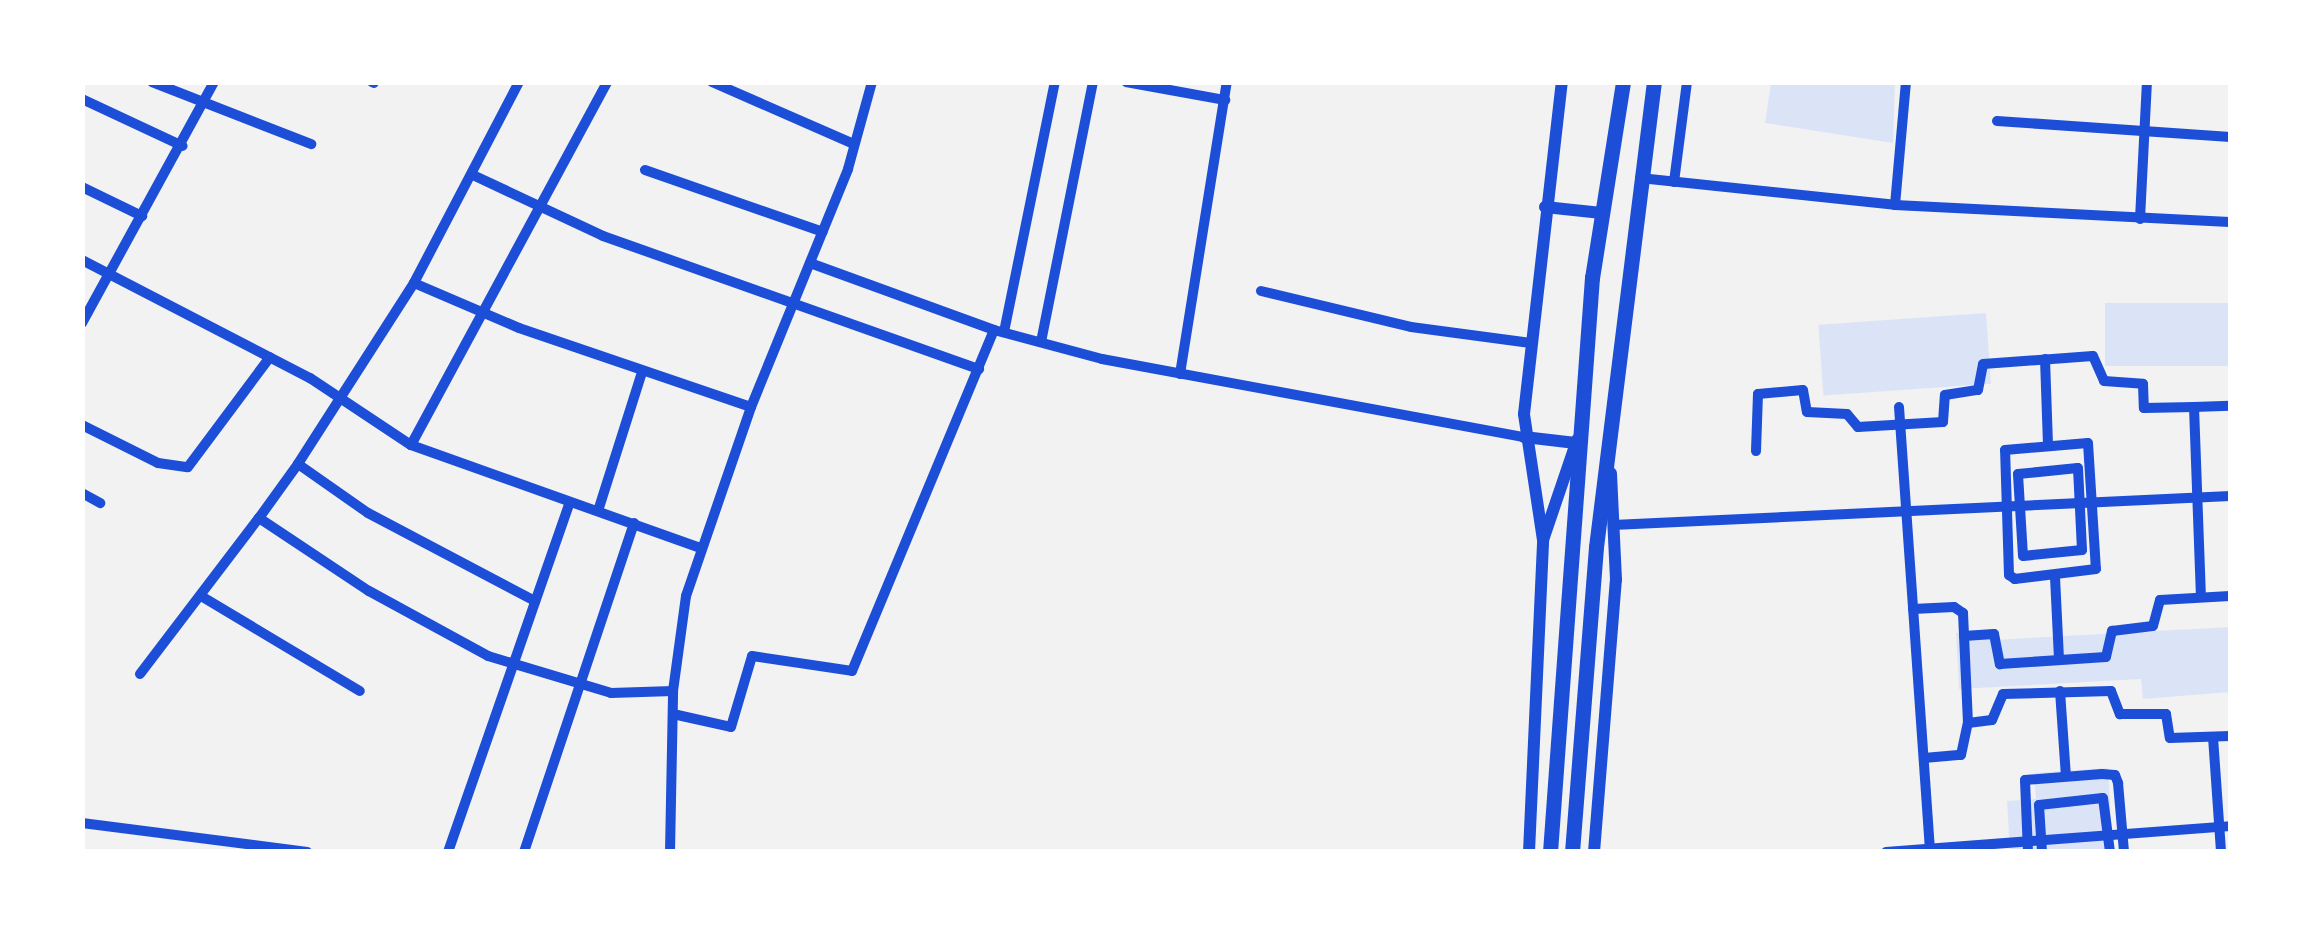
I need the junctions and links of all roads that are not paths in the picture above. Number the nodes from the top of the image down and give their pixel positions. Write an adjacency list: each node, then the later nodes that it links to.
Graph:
1 (152, 82): 19 (street)
2 (214, 82): 19 (street)
3 (520, 82): 27 (street)
4 (607, 82): 33 (street)
5 (712, 82): 24 (street)
6 (872, 82): 24 (street)
7 (1056, 82): 47 (street)
8 (1094, 82): 48 (street)
9 (1227, 82): 18 (street)
10 (1562, 82): 32 (street)
11 (1623, 82): 34 (highway)
12 (1654, 82): 28 (highway)
13 (1687, 82): 29 (street)
14 (1906, 82): 31 (street)
15 (2147, 82): 21 (street)
16 (1134, 83): 18 (street)
17 (82, 99): 25 (street)
18 (1226, 100): 54 (street)
19 (206, 102): 23 (street); 25 (street)
20 (1997, 121): 21 (street)
21 (2147, 132): 22 (street); 36 (street)
22 (2230, 138)
23 (310, 144)
24 (854, 144): 38 (street)
25 (183, 146): 35 (street)
26 (645, 170): 38 (street)
27 (475, 176): 33 (street); 42 (street)
28 (1640, 178): 29 (street); 63 (highway)
29 (1674, 182): 31 (street)
30 (82, 187): 35 (street)
31 (1895, 206): 36 (street)
32 (1544, 207): 34 (street); 49 (street)
33 (542, 210): 44 (street); 45 (street)
34 (1602, 213): 60 (highway)
35 (142, 216): 41 (street)
36 (2140, 219): 37 (street)
37 (2230, 222)
38 (822, 232): 40 (street)
39 (82, 260): 41 (street)
40 (810, 262): 44 (street); 47 (street)
41 (109, 274): 46 (street); 50 (street)
42 (414, 283): 45 (street); 55 (street)
43 (1261, 291): 49 (street)
44 (790, 307): 52 (street); 57 (street)
45 (484, 313): 53 (street); 67 (street)
46 (82, 323)
47 (999, 331): 48 (street); 52 (street)
48 (1041, 342): 54 (street)
49 (1531, 343): 64 (street)
50 (270, 356): 55 (street); 62 (street)
51 (2045, 359): 59 (street); 61 (street); 66 (street)
52 (979, 369): 100 (street)
53 (642, 372): 57 (street); 79 (street)
54 (1180, 374): 64 (street)
55 (341, 400): 67 (street); 69 (street)
56 (2230, 406): 59 (street)
57 (751, 407): 85 (street)
58 (1899, 407): 61 (street)
59 (2194, 407): 72 (street)
60 (1582, 424): 65 (street); 118 (highway)
61 (1900, 424): 68 (street); 80 (street)
62 (82, 425)
63 (1609, 430): 83 (street); 119 (highway)
64 (1524, 436): 65 (street); 84 (street)
65 (1576, 443): 84 (street)
66 (2048, 444): 74 (street); 78 (street)
67 (411, 445): 75 (street)
68 (1756, 451)
69 (298, 464): 81 (street); 90 (street)
70 (82, 493): 73 (street)
71 (2230, 496): 72 (street)
72 (2198, 498): 74 (street); 89 (street)
73 (100, 503)
74 (2096, 503): 76 (street); 86 (street)
75 (569, 504): 79 (street); 90 (street)
76 (2081, 504): 77 (street); 77 (street); 77 (street)
77 (2019, 506): 78 (street)
78 (2005, 507): 80 (street); 86 (street)
79 (598, 511): 82 (street)
80 (1906, 512): 83 (street); 91 (street)
81 (259, 518): 87 (street); 94 (street)
82 (634, 523): 85 (street); 96 (street)
83 (1613, 525): 120 (street)
84 (1544, 540): 117 (street)
85 (701, 548): 98 (street)
86 (2055, 577): 93 (street)
87 (201, 596): 95 (street); 97 (street)
88 (2230, 596): 89 (street)
89 (2201, 598): 93 (street)
90 (535, 601): 94 (street)
91 (1913, 609): 92 (street); 104 (street)
92 (1964, 636): 93 (street); 101 (street)
93 (2059, 660)
94 (516, 666): 96 (street); 114 (street)
95 (140, 674)
96 (582, 687): 98 (street); 115 (street)
97 (360, 691)
98 (673, 691): 100 (street)
99 (2060, 691): 101 (street); 103 (street); 105 (street)
100 (674, 714): 116 (street)
101 (1968, 723): 104 (street)
102 (2230, 736): 103 (street)
103 (2213, 737): 107 (street)
104 (1924, 758): 112 (street)
105 (2066, 776): 108 (street); 110 (street)
106 (82, 823): 113 (street)
107 (2224, 827): 108 (street); 124 (street)
108 (2123, 834): 109 (street); 123 (street)
109 (2110, 835): 111 (street); 111 (street); 122 (street)
110 (2028, 846): 111 (street); 112 (street)
111 (2041, 846)
112 (1930, 850): 121 (street)
113 (307, 852)
114 (448, 852)
115 (524, 852)
116 (670, 852)
117 (1529, 852)
118 (1550, 852)
119 (1572, 852)
120 (1594, 852)
121 (1886, 852)
122 (2110, 852)
123 (2124, 852)
124 (2221, 852)

